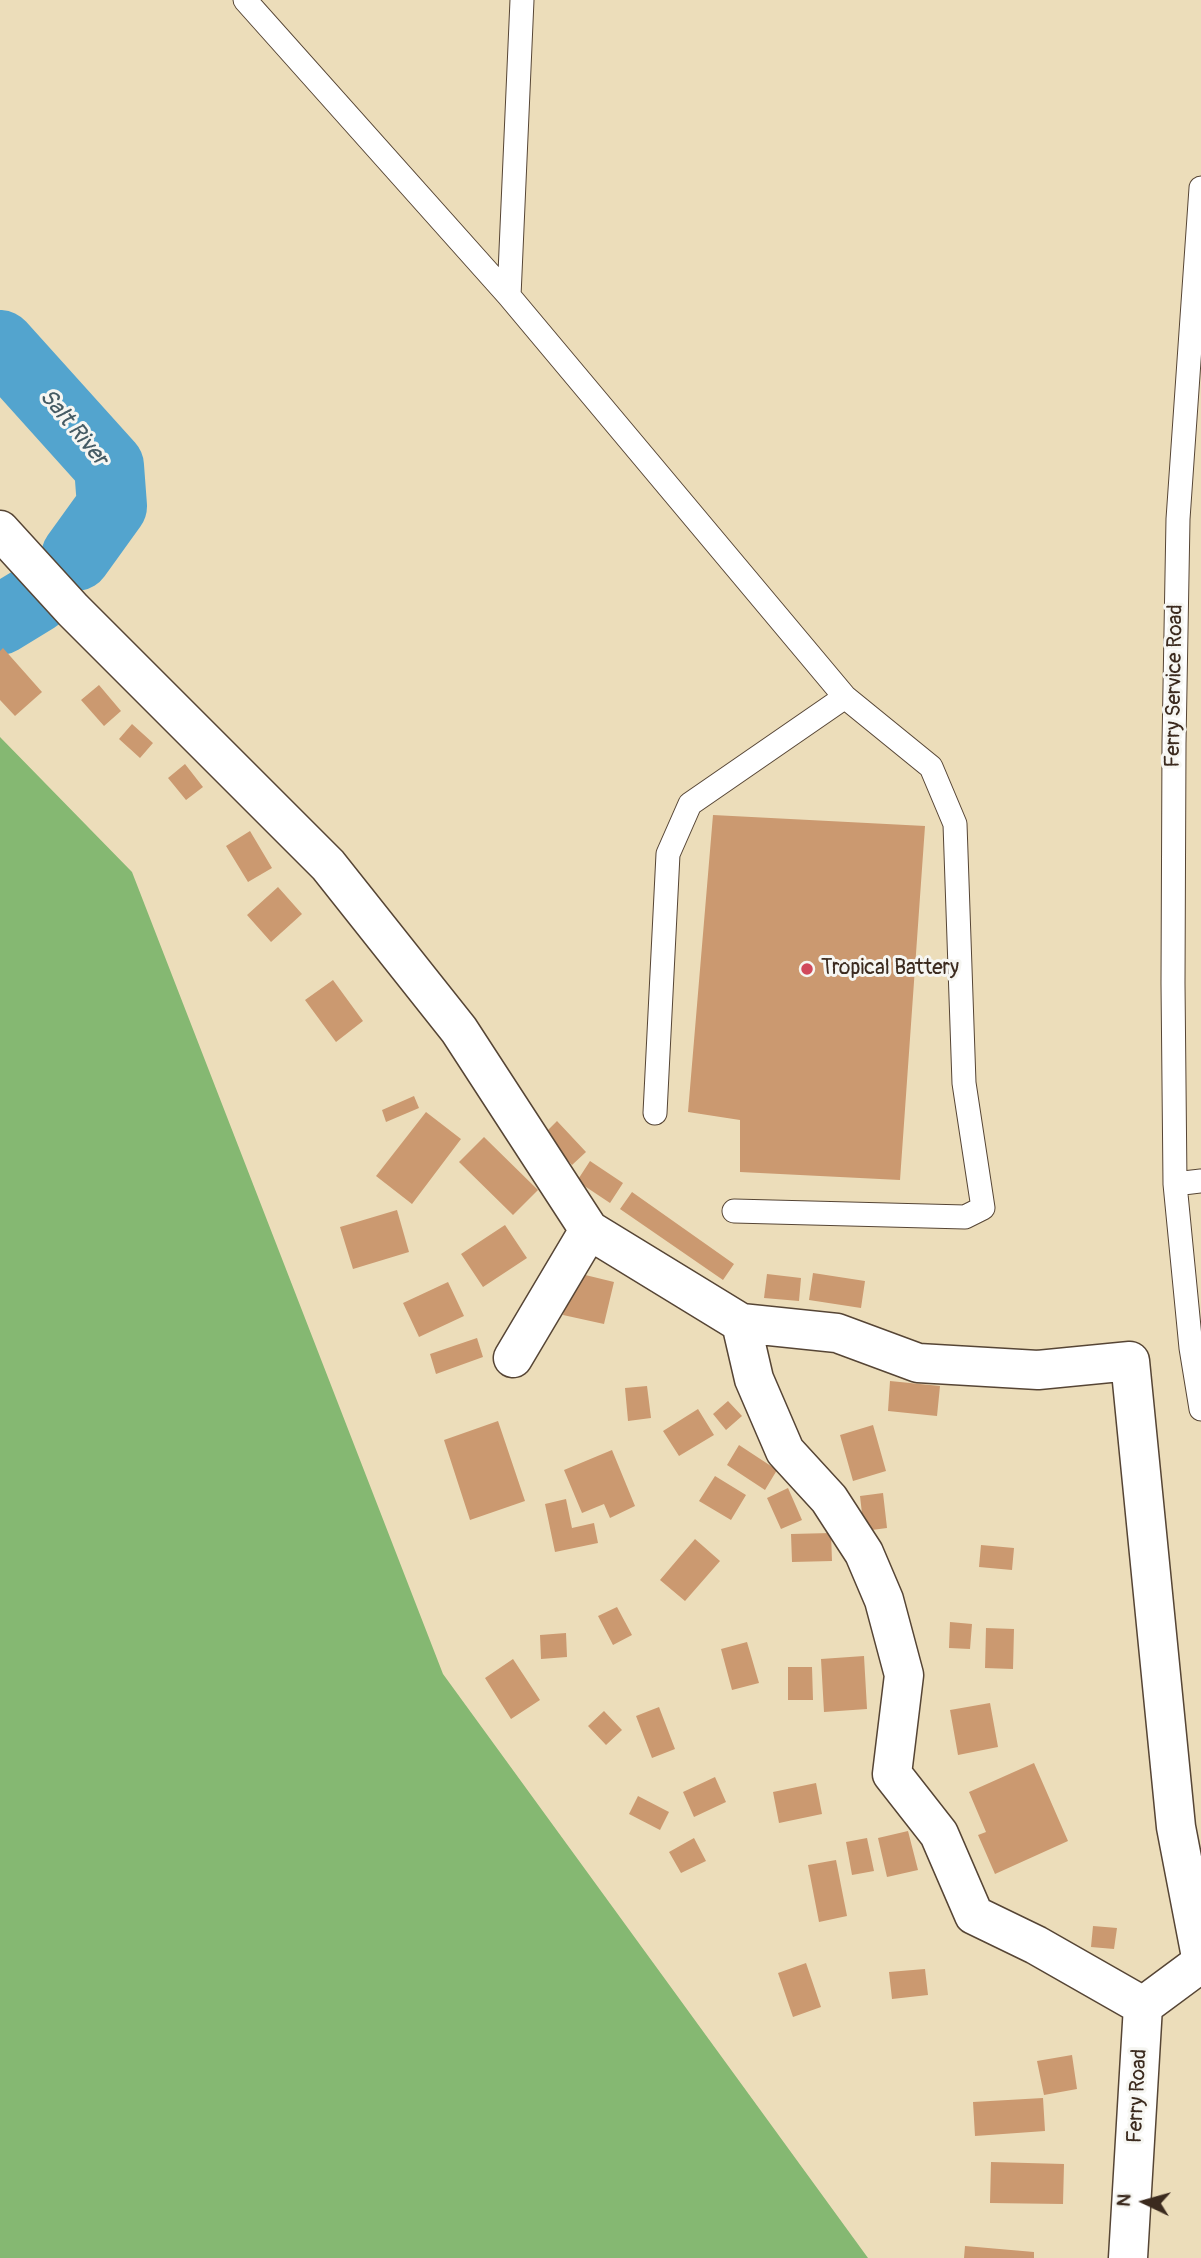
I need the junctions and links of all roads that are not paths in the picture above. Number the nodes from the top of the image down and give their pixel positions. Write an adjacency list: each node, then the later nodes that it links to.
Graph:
1 (245, 0): 4 (lane)
2 (522, 0): 4 (lane)
3 (1201, 188): 9 (lane, Ferry Service Road)
4 (509, 296): 6 (lane)
5 (0, 530): 11 (street)
6 (845, 696): 7 (lane); 10 (lane)
7 (655, 1113)
8 (1201, 1181): 9 (lane)
9 (1175, 1184): 14 (lane, Ferry Service Road)
10 (734, 1211)
11 (589, 1230): 12 (street); 13 (street)
12 (741, 1323): 15 (street); 17 (street)
13 (513, 1358)
14 (1201, 1409)
15 (1201, 1957)
16 (1201, 1963): 17 (street)
17 (1143, 2006): 18 (street, Ferry Road)
18 (1128, 2258)

